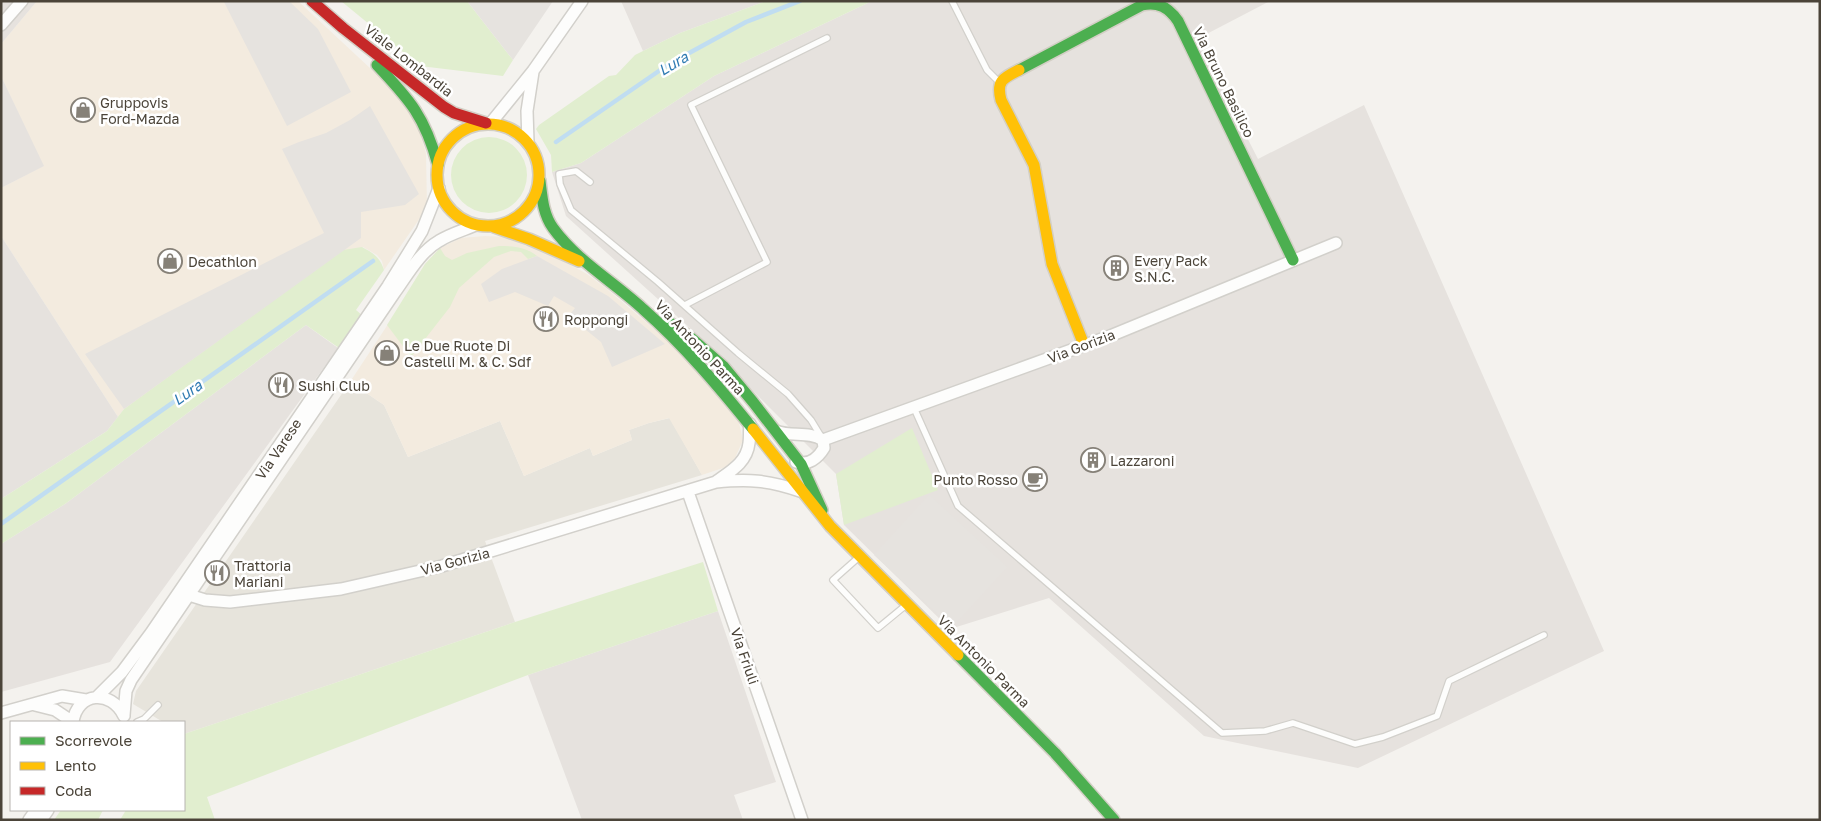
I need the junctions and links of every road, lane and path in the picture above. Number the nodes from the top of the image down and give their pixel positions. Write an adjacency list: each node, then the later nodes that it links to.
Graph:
1 (22, 1): 5 (street)
2 (312, 1): 6 (main road, Viale Lombardia)
3 (582, 1): 8 (street)
4 (952, 1): 9 (lane)
5 (1, 25)
6 (343, 28): 10 (main road, Viale Lombardia); 12 (main road, Viale Lombardia)
7 (827, 38): 22 (lane)
8 (533, 71): 10 (street); 11 (street)
9 (1000, 83): 19 (main road, Via Bruno Basilico); 23 (main road)
10 (488, 124): 11 (main road); 12 (main road)
11 (528, 142): 13 (main road)
12 (438, 165): 15 (main road)
13 (540, 181): 17 (main road); 20 (main road, Via Antonio Parma)
14 (590, 182): 22 (lane)
15 (439, 188): 16 (main road); 37 (street, Via Varese)
16 (476, 226): 17 (main road); 34 (street, Via Varese)
17 (494, 227): 20 (main road, Via Antonio Parma)
18 (1336, 243): 19 (street, Via Gorizia)
19 (1293, 260): 23 (street, Via Gorizia)
20 (593, 268): 21 (main road, Via Antonio Parma)
21 (640, 305): 25 (main road, Via Antonio Parma); 26 (main road, Via Antonio Parma)
22 (685, 305): 27 (lane)
23 (1084, 345): 24 (street, Via Gorizia)
24 (914, 408): 27 (street, Via Gorizia); 36 (lane)
25 (750, 424): 28 (street); 29 (street, Via Gorizia); 30 (main road, Via Antonio Parma)
26 (775, 430): 27 (street); 28 (main road, Via Antonio Parma)
27 (823, 440): 28 (street)
28 (800, 464): 32 (main road, Via Antonio Parma)
29 (716, 482): 30 (street, Via Gorizia); 31 (street, Via Gorizia)
30 (800, 491): 32 (main road, Via Antonio Parma)
31 (688, 492): 34 (street, Via Gorizia); 45 (street, Via Friuli)
32 (830, 526): 33 (main road, Via Antonio Parma)
33 (859, 557): 35 (main road, Via Antonio Parma); 35 (lane)
34 (189, 595): 41 (street, Via Varese)
35 (906, 604): 46 (main road, Via Antonio Parma)
36 (1544, 635)
37 (91, 699): 38 (street); 41 (street); 43 (street, Via Varese)
38 (34, 704): 40 (street); 42 (street)
39 (158, 705): 44 (lane)
40 (1, 714)
41 (124, 719)
42 (72, 721)
43 (73, 721)
44 (139, 721)
45 (802, 820)
46 (1114, 820)

